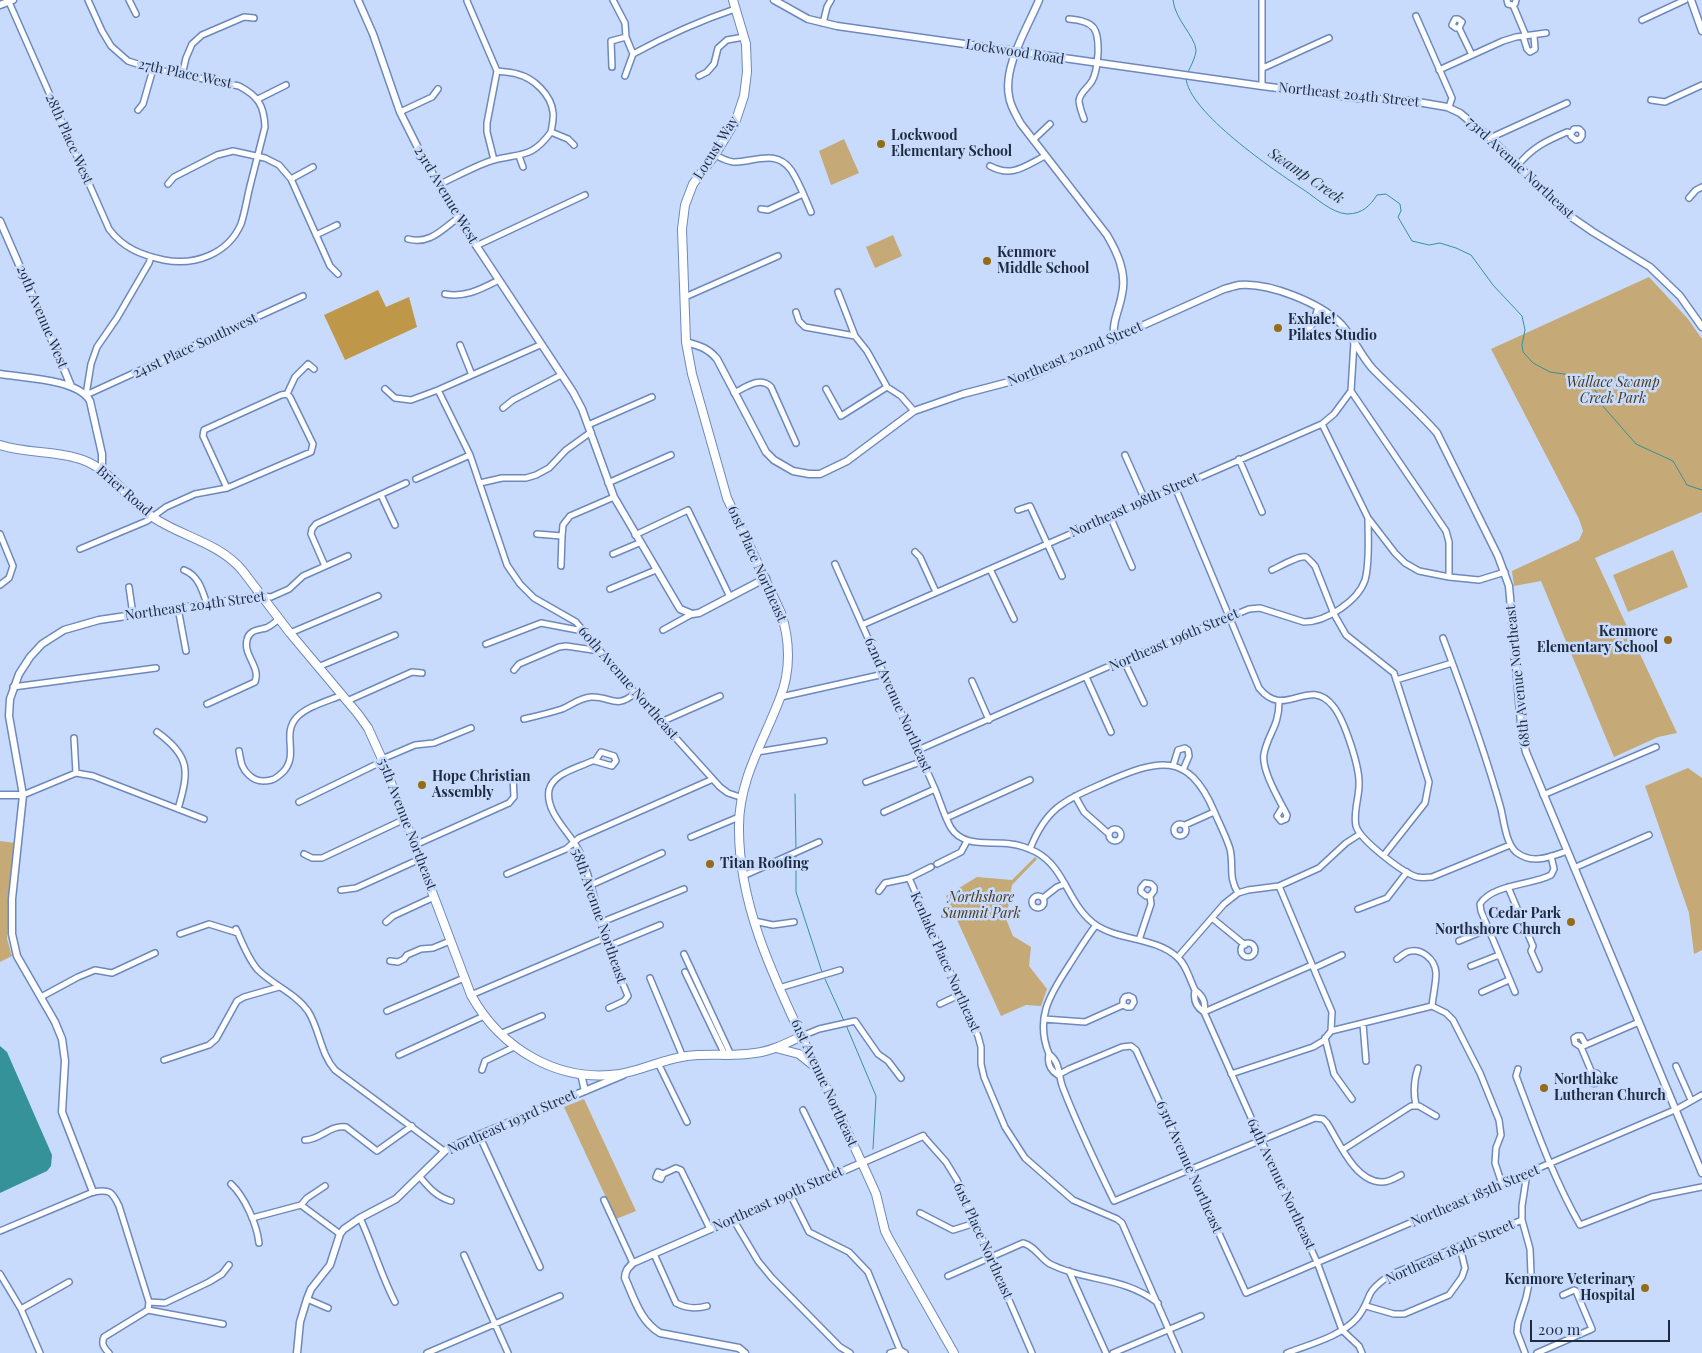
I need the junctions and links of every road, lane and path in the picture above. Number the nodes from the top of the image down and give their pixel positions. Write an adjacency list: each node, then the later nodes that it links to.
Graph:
1 (88, 0): 38 (street, 27th Place West)
2 (129, 0): 18 (street)
3 (358, 0): 54 (street, 23rd Avenue West)
4 (612, 0): 29 (street)
5 (733, 0): 17 (main road, Locust Way)
6 (774, 0): 23 (street, Lockwood Road)
7 (831, 0): 23 (street)
8 (1039, 0): 32 (street)
9 (1262, 0): 37 (street)
10 (1507, 0): 15 (street)
11 (1685, 0): 22 (street)
12 (1691, 0): 25 (street)
13 (11, 1): 16 (street); 87 (street, 28th Place West)
14 (467, 1): 40 (street)
15 (1515, 2): 27 (street)
16 (0, 5)
17 (736, 9): 30 (main road, Locust Way); 33 (street)
18 (136, 14)
19 (1416, 16): 39 (street)
20 (254, 18): 41 (street)
21 (1069, 19): 35 (street)
22 (1642, 20)
23 (823, 23): 32 (street, Lockwood Road)
24 (1459, 28): 34 (street)
25 (1702, 31)
26 (1546, 33): 28 (street)
27 (1524, 36): 28 (street); 28 (street); 34 (street)
28 (1534, 36)
29 (626, 37): 33 (street); 36 (street)
30 (744, 37): 43 (street); 62 (main road, Locust Way)
31 (1329, 38): 37 (street)
32 (1016, 52): 35 (street, Lockwood Road); 60 (street)
33 (633, 54): 42 (street)
34 (1472, 55): 39 (street)
35 (1097, 64): 46 (street, Lockwood Road); 55 (street)
36 (612, 67)
37 (1262, 68): 46 (street)
38 (153, 69): 41 (street, 27th Place West); 53 (street)
39 (1440, 70): 52 (street)
40 (497, 71): 57 (street); 66 (street)
41 (182, 75): 48 (street, 27th Place West)
42 (625, 76)
43 (699, 76)
44 (286, 85): 48 (street)
45 (1702, 85): 49 (street)
46 (1262, 86): 51 (street, Northeast 204th Street)
47 (438, 89): 54 (street)
48 (258, 99): 63 (street)
49 (1651, 100)
50 (1567, 103): 59 (street)
51 (1435, 104): 52 (street, 73rd Avenue Northeast)
52 (1448, 108): 59 (street, 73rd Avenue Northeast)
53 (138, 110)
54 (400, 112): 73 (street, 23rd Avenue West)
55 (1084, 119)
56 (1050, 124): 60 (street)
57 (551, 132): 61 (street); 64 (street)
58 (1571, 132): 67 (street)
59 (1490, 138): 67 (street, 73rd Avenue Northeast)
60 (1033, 140): 65 (street)
61 (574, 144)
62 (715, 155): 75 (street); 93 (main road, Locust Way)
63 (257, 156): 71 (street); 72 (street); 87 (street)
64 (519, 156): 66 (street); 70 (street)
65 (1046, 156): 68 (street); 100 (street)
66 (494, 160): 73 (street)
67 (1518, 165): 97 (street, 73rd Avenue Northeast)
68 (990, 166)
69 (313, 167): 71 (street)
70 (523, 167)
71 (291, 179): 83 (street)
72 (168, 184)
73 (438, 185): 80 (street, 23rd Avenue West)
74 (1702, 187): 77 (street)
75 (803, 194): 78 (street); 79 (street)
76 (585, 195): 85 (street)
77 (1689, 198)
78 (761, 209)
79 (811, 212)
80 (458, 218): 84 (street); 85 (street, 23rd Avenue West)
81 (0, 221): 109 (street, 29th Avenue West)
82 (337, 225): 83 (street)
83 (316, 235): 88 (street)
84 (408, 239)
85 (476, 246): 89 (street, 23rd Avenue West)
86 (778, 256): 93 (street)
87 (151, 257): 117 (street)
88 (338, 274)
89 (499, 280): 91 (street); 104 (street, 23rd Avenue West)
90 (838, 292): 99 (street)
91 (445, 294)
92 (303, 296): 117 (street, 241st Place Southwest)
93 (685, 298): 96 (main road, Locust Way)
94 (1318, 307): 98 (street); 100 (street, Northeast 202nd Street); 102 (street, Northeast 202nd Street)
95 (796, 312): 99 (street)
96 (686, 327): 101 (main road, 61st Place Northeast)
97 (1702, 327)
98 (1297, 334)
99 (855, 336): 110 (street)
100 (1114, 340): 120 (street, Northeast 202nd Street)
101 (686, 342): 115 (street); 168 (main road, 61st Place Northeast)
102 (1354, 342): 114 (street); 165 (street, 68th Avenue Northeast)
103 (460, 345): 107 (street)
104 (540, 345): 107 (street); 108 (street, 23rd Avenue West)
105 (314, 370): 116 (street)
106 (0, 374): 109 (street)
107 (472, 375): 113 (street)
108 (561, 375): 119 (street); 122 (street)
109 (71, 386): 117 (street)
110 (887, 387): 112 (street); 120 (street)
111 (385, 389): 113 (street)
112 (826, 389)
113 (438, 390): 128 (street, 60th Avenue Northeast)
114 (1351, 391): 121 (street, Northeast 198th Street); 167 (street)
115 (734, 393): 120 (street, Northeast 202nd Street); 124 (street)
116 (287, 394): 136 (street); 136 (street)
117 (86, 395): 130 (street)
118 (652, 397): 122 (street)
119 (503, 408)
120 (914, 411)
121 (1322, 424): 129 (street, Northeast 198th Street); 144 (street)
122 (588, 425): 123 (street)
123 (591, 432): 133 (street); 134 (street)
124 (796, 443)
125 (0, 445): 130 (main road, Brier Road)
126 (671, 455): 134 (street)
127 (1125, 455): 139 (street)
128 (470, 456): 131 (street); 133 (street, 60th Avenue Northeast)
129 (1239, 458): 135 (street, Northeast 198th Street); 141 (street)
130 (102, 469): 143 (main road, Brier Road)
131 (416, 478)
132 (406, 483): 137 (street)
133 (480, 483): 186 (street, 60th Avenue Northeast)
134 (608, 483): 138 (street)
135 (1175, 487): 139 (street, Northeast 198th Street); 181 (street)
136 (227, 488): 143 (street)
137 (381, 495): 145 (street); 158 (street)
138 (614, 497): 149 (street); 150 (street)
139 (1145, 500): 142 (street, Northeast 198th Street)
140 (1018, 510): 152 (street)
141 (1262, 512)
142 (1110, 516): 152 (street, Northeast 198th Street); 160 (street)
143 (152, 517): 148 (main road, Brier Road); 153 (street)
144 (1368, 518): 167 (street); 179 (street, Northeast 196th Street)
145 (394, 525)
146 (0, 534): 169 (street)
147 (537, 534): 150 (street)
148 (187, 535): 173 (main road, 55th Avenue Northeast)
149 (635, 535): 151 (street); 175 (street)
150 (562, 536): 159 (street)
151 (639, 543): 155 (street); 163 (street)
152 (1048, 543): 161 (street, Northeast 198th Street); 166 (street)
153 (80, 549)
154 (915, 552): 172 (street)
155 (613, 554)
156 (348, 556): 158 (street, Northeast 204th Street)
157 (835, 564): 184 (street, 62nd Avenue Northeast)
158 (325, 566): 173 (street, Northeast 204th Street)
159 (561, 566)
160 (1132, 567)
161 (990, 569): 172 (street, Northeast 198th Street); 183 (street)
162 (184, 570): 176 (street)
163 (656, 570): 171 (street); 178 (street)
164 (1272, 570): 179 (street)
165 (1505, 572): 167 (street); 236 (street, 68th Avenue Northeast)
166 (1062, 576)
167 (1449, 577)
168 (766, 578): 175 (street); 206 (main road, 61st Place Northeast)
169 (0, 585)
170 (129, 587): 180 (street)
171 (610, 589)
172 (936, 592): 184 (street, Northeast 198th Street)
173 (262, 596): 176 (street, Northeast 204th Street); 182 (main road, 55th Avenue Northeast)
174 (378, 596): 187 (street)
175 (730, 597): 178 (street)
176 (207, 604): 177 (street, Northeast 204th Street)
177 (178, 608): 180 (street, Northeast 204th Street); 191 (street)
178 (692, 614): 185 (street)
179 (1334, 614): 181 (street, Northeast 196th Street); 201 (street)
180 (133, 615): 203 (street, Northeast 204th Street)
181 (1229, 616): 193 (street, Northeast 196th Street); 208 (street)
182 (279, 619): 187 (main road, 55th Avenue Northeast); 210 (street)
183 (1014, 619)
184 (862, 624): 199 (street, 62nd Avenue Northeast)
185 (663, 630)
186 (584, 632): 190 (street); 192 (street, 60th Avenue Northeast)
187 (290, 633): 195 (main road, 55th Avenue Northeast)
188 (395, 634): 195 (street)
189 (1443, 638): 194 (street)
190 (486, 644)
191 (186, 651)
192 (600, 651): 197 (street); 204 (street, 60th Avenue Northeast)
193 (1124, 661): 200 (street, Northeast 196th Street); 209 (street)
194 (1452, 663): 201 (street); 257 (street)
195 (318, 667): 207 (main road, 55th Avenue Northeast)
196 (156, 668): 203 (street)
197 (514, 670)
198 (422, 673): 207 (street)
199 (884, 674): 206 (street); 220 (street, 62nd Avenue Northeast)
200 (1086, 677): 212 (street, Northeast 196th Street); 216 (street)
201 (1396, 680): 262 (street)
202 (972, 681): 212 (street)
203 (13, 687): 235 (street, Northeast 204th Street)
204 (634, 693): 211 (street); 213 (street, 60th Avenue Northeast)
205 (720, 696): 213 (street)
206 (781, 697): 222 (main road, 61st Place Northeast)
207 (344, 698): 221 (street); 223 (main road, 55th Avenue Northeast)
208 (1279, 702): 240 (street); 250 (street)
209 (1144, 703)
210 (207, 704)
211 (524, 719)
212 (989, 720): 220 (street, Northeast 196th Street)
213 (661, 722): 230 (street, 60th Avenue Northeast)
214 (471, 728): 223 (street)
215 (157, 732): 241 (street)
216 (1111, 732)
217 (74, 738): 228 (street)
218 (824, 741): 222 (street)
219 (1656, 746): 236 (street)
220 (918, 750): 225 (street, 62nd Avenue Northeast)
221 (239, 751)
222 (756, 752): 238 (main road, 61st Place Northeast)
223 (383, 760): 239 (street); 247 (main road, 55th Avenue Northeast)
224 (595, 761): 254 (street, 58th Avenue Northeast)
225 (922, 761): 232 (street); 233 (street, 62nd Avenue Northeast)
226 (1173, 766): 227 (street); 227 (street); 237 (street)
227 (1183, 770): 243 (street)
228 (76, 773): 235 (street); 241 (street)
229 (512, 776): 256 (street)
230 (713, 778): 238 (street, 60th Avenue Northeast); 254 (street)
231 (1030, 780): 245 (street)
232 (866, 782)
233 (935, 789): 242 (street); 245 (street, 62nd Avenue Northeast)
234 (0, 795): 235 (street)
235 (23, 795): 320 (street, Northeast 204th Street)
236 (1543, 795): 259 (street, 68th Avenue Northeast)
237 (1075, 796): 249 (street); 258 (street)
238 (740, 798): 244 (main road, 61st Avenue Northeast)
239 (299, 802)
240 (1282, 808)
241 (178, 809): 246 (street)
242 (884, 812)
243 (1214, 812): 248 (street); 279 (street)
244 (739, 817): 252 (street); 270 (main road, 61st Avenue Northeast)
245 (946, 818): 253 (street, 62nd Avenue Northeast)
246 (204, 819)
247 (405, 819): 256 (main road, 55th Avenue Northeast); 261 (street)
248 (1185, 826)
249 (1109, 834)
250 (1360, 834): 262 (street); 274 (street)
251 (1649, 835): 267 (street)
252 (691, 837)
253 (967, 841): 258 (street); 265 (street)
254 (574, 842): 269 (street); 273 (street, 58th Avenue Northeast)
255 (818, 842): 270 (street)
256 (415, 845): 264 (main road, 55th Avenue Northeast)
257 (1510, 845): 263 (street); 268 (street)
258 (1030, 850): 272 (street)
259 (1567, 851): 263 (street); 267 (street, 68th Avenue Northeast)
260 (662, 853): 273 (street)
261 (304, 854)
262 (1384, 855): 268 (street)
263 (1550, 856): 275 (street)
264 (420, 859): 277 (street); 281 (main road, 55th Avenue Northeast)
265 (937, 864)
266 (931, 867): 271 (street)
267 (1574, 868): 330 (street, 68th Avenue Northeast)
268 (1407, 872): 283 (street)
269 (507, 874)
270 (743, 876): 285 (main road, 61st Avenue Northeast)
271 (909, 878): 278 (street); 319 (street, Kenlake Place Northeast)
272 (1065, 884): 282 (street); 290 (street)
273 (591, 885): 287 (street, 58th Avenue Northeast)
274 (1279, 886): 279 (street); 307 (street)
275 (1508, 888): 291 (street); 308 (street)
276 (684, 889): 287 (street)
277 (341, 890)
278 (879, 891)
279 (1238, 893): 284 (street)
280 (1150, 896): 294 (street)
281 (434, 897): 286 (street); 295 (main road, 55th Avenue Northeast)
282 (1043, 898)
283 (1358, 909)
284 (1212, 918): 297 (street); 303 (street)
285 (754, 921): 288 (street); 315 (main road, 61st Avenue Northeast)
286 (386, 922)
287 (602, 922): 293 (street, 58th Avenue Northeast)
288 (794, 922)
289 (660, 925): 298 (street)
290 (1096, 925): 294 (street); 329 (street)
291 (1488, 929): 296 (street); 302 (street)
292 (180, 934): 314 (street)
293 (606, 938): 298 (street, 58th Avenue Northeast); 318 (street)
294 (1139, 940): 303 (street)
295 (450, 941): 305 (street); 311 (main road, 55th Avenue Northeast)
296 (1459, 941)
297 (1245, 945)
298 (609, 946): 324 (street, 58th Avenue Northeast)
299 (155, 953): 320 (street)
300 (684, 954): 339 (street)
301 (1342, 955): 307 (street)
302 (1499, 955): 306 (street); 313 (street)
303 (1178, 957): 326 (street, 64th Avenue Northeast)
304 (1396, 959): 323 (street)
305 (390, 961)
306 (1471, 966)
307 (1313, 967): 326 (street); 332 (street)
308 (1539, 969)
309 (840, 970): 315 (street)
310 (685, 972): 339 (street)
311 (464, 978): 318 (main road, 55th Avenue Northeast); 325 (street)
312 (650, 978): 340 (street)
313 (1510, 980): 316 (street); 317 (street)
314 (279, 987): 341 (street); 364 (street)
315 (779, 988): 334 (main road, 61st Avenue Northeast)
316 (1482, 992)
317 (1515, 992)
318 (471, 995): 327 (main road, 55th Avenue Northeast)
319 (959, 995): 321 (street); 417 (street, Kenlake Place Northeast)
320 (41, 997): 384 (street, Northeast 204th Street)
321 (940, 1004)
322 (1123, 1005): 329 (street)
323 (1432, 1006): 331 (street); 381 (street)
324 (609, 1008)
325 (387, 1011)
326 (1204, 1012): 352 (street, 64th Avenue Northeast)
327 (484, 1016): 333 (main road, 55th Avenue Northeast); 338 (street)
328 (542, 1016): 333 (street)
329 (1044, 1019): 353 (street)
330 (1639, 1022): 350 (street); 360 (street, 68th Avenue Northeast)
331 (1363, 1024): 332 (street); 342 (street)
332 (1331, 1031): 335 (street)
333 (500, 1034): 336 (main road, 55th Avenue Northeast)
334 (802, 1036): 337 (main road, Northeast 193rd Street); 345 (main road, 61st Avenue Northeast); 354 (street)
335 (1325, 1038): 352 (street); 357 (street)
336 (514, 1047): 348 (street); 351 (main road, 55th Avenue Northeast)
337 (776, 1048): 339 (main road, Northeast 193rd Street); 345 (main road)
338 (399, 1055)
339 (728, 1055): 340 (main road, Northeast 193rd Street)
340 (683, 1057): 343 (main road, Northeast 193rd Street)
341 (164, 1060)
342 (1366, 1061)
343 (658, 1063): 349 (main road, Northeast 193rd Street); 363 (street)
344 (1676, 1066): 358 (street)
345 (817, 1068): 371 (main road, 61st Avenue Northeast)
346 (1418, 1068): 359 (street)
347 (1518, 1069): 372 (street)
348 (482, 1070)
349 (630, 1072): 351 (main road, 55th Avenue Northeast); 355 (street, Northeast 193rd Street)
350 (1592, 1073)
351 (581, 1074): 355 (street)
352 (1232, 1074): 368 (street, 64th Avenue Northeast)
353 (1058, 1075): 373 (street, 63rd Avenue Northeast); 373 (street)
354 (901, 1078)
355 (585, 1091): 365 (street, Northeast 193rd Street)
356 (1702, 1095): 358 (street, Northeast 185th Street)
357 (1352, 1099)
358 (1691, 1100): 360 (street, Northeast 185th Street)
359 (1416, 1105): 362 (street); 369 (street)
360 (1677, 1109): 372 (street, Northeast 185th Street); 375 (street, 68th Avenue Northeast)
361 (803, 1110): 377 (street)
362 (1436, 1116)
363 (687, 1122)
364 (412, 1126): 367 (street); 370 (street)
365 (479, 1135): 370 (street, Northeast 193rd Street); 406 (street)
366 (923, 1136): 371 (street, Northeast 190th Street); 394 (street, 61st Place Northeast)
367 (305, 1140)
368 (1261, 1140): 369 (street); 373 (street); 403 (street, 64th Avenue Northeast)
369 (1344, 1149): 378 (street)
370 (444, 1151): 379 (street, Northeast 193rd Street)
371 (861, 1162): 377 (street, Northeast 190th Street); 438 (main road, 61st Avenue Northeast)
372 (1551, 1164): 374 (street, Northeast 185th Street); 383 (street)
373 (1190, 1170): 411 (street, 63rd Avenue Northeast)
374 (1527, 1173): 381 (street, Northeast 185th Street); 393 (street)
375 (1702, 1173)
376 (663, 1174): 395 (street)
377 (834, 1174): 385 (street, Northeast 190th Street)
378 (1401, 1175)
379 (420, 1177): 387 (street); 391 (street, Northeast 193rd Street)
380 (231, 1184): 390 (street)
381 (1502, 1184): 403 (street, Northeast 185th Street)
382 (324, 1186): 388 (street)
383 (1702, 1187)
384 (93, 1192): 396 (street); 415 (street)
385 (790, 1194): 392 (street, Northeast 190th Street); 429 (street)
386 (604, 1200): 404 (street)
387 (451, 1201)
388 (301, 1205): 390 (street); 397 (street)
389 (920, 1213): 394 (street)
390 (252, 1218): 398 (street)
391 (360, 1218): 397 (street, Northeast 193rd Street); 416 (street)
392 (734, 1219): 395 (street, Northeast 190th Street); 436 (street)
393 (1522, 1220): 399 (street, Northeast 184th Street); 445 (street)
394 (975, 1223): 402 (street, 61st Place Northeast)
395 (710, 1229): 400 (street, Northeast 190th Street)
396 (0, 1231)
397 (340, 1234): 414 (street)
398 (259, 1244)
399 (1460, 1247): 419 (street, Northeast 184th Street); 419 (street)
400 (654, 1254): 404 (street, Northeast 190th Street); 418 (street)
401 (464, 1255): 425 (street)
402 (990, 1256): 407 (street); 409 (street); 439 (street, 61st Place Northeast)
403 (1317, 1262): 411 (street, Northeast 185th Street); 427 (street, 64th Avenue Northeast)
404 (633, 1263): 435 (street)
405 (229, 1265): 415 (street)
406 (540, 1267)
407 (1069, 1271): 417 (street); 440 (street)
408 (0, 1274): 421 (street)
409 (948, 1276)
410 (69, 1282): 421 (street)
411 (1246, 1293)
412 (1563, 1295): 446 (street)
413 (560, 1296): 425 (street)
414 (307, 1300): 420 (street); 432 (street)
415 (149, 1302): 422 (street)
416 (395, 1302)
417 (1158, 1303): 426 (street)
418 (707, 1306)
419 (1366, 1306): 427 (street, Northeast 184th Street)
420 (328, 1308)
421 (21, 1309): 430 (street)
422 (148, 1310): 424 (street); 431 (street)
423 (1200, 1316): 426 (street)
424 (223, 1324)
425 (494, 1324): 428 (street); 434 (street)
426 (1170, 1330): 441 (street); 442 (street)
427 (1342, 1330): 443 (street, Northeast 184th Street); 444 (street, 64th Avenue Northeast)
428 (440, 1350): 433 (street)
429 (903, 1352): 437 (street)
430 (40, 1353)
431 (109, 1353)
432 (297, 1353)
433 (427, 1353)
434 (508, 1353)
435 (745, 1353)
436 (850, 1353)
437 (890, 1353)
438 (954, 1353)
439 (1032, 1353)
440 (1106, 1353)
441 (1113, 1353)
442 (1179, 1353)
443 (1287, 1353)
444 (1362, 1353)
445 (1525, 1353)
446 (1537, 1353)

